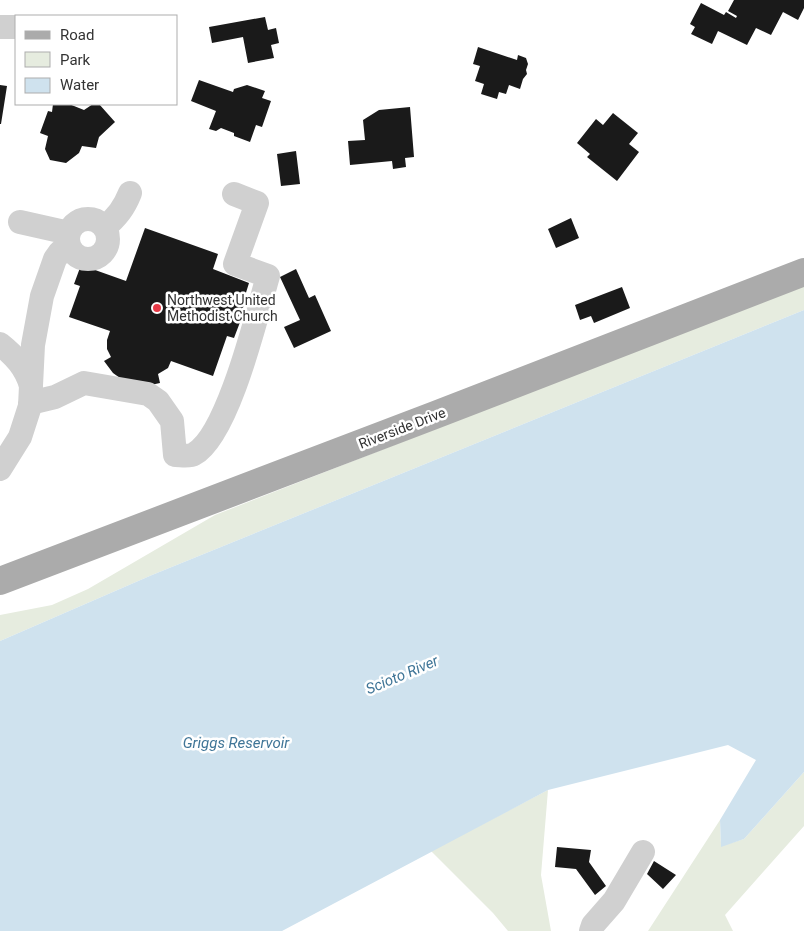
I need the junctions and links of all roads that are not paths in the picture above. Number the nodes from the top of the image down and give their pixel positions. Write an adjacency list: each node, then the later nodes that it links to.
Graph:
1 (0, 27): 2 (street)
2 (15, 27)
3 (130, 193): 6 (street)
4 (234, 194): 10 (street)
5 (20, 222): 7 (street)
6 (105, 227): 7 (street); 7 (street)
7 (70, 241): 10 (street)
8 (804, 272): 12 (main road, Riverside Drive)
9 (0, 344): 10 (street)
10 (31, 396): 11 (street)
11 (0, 469)
12 (0, 581)
13 (643, 852): 14 (street)
14 (591, 931)

